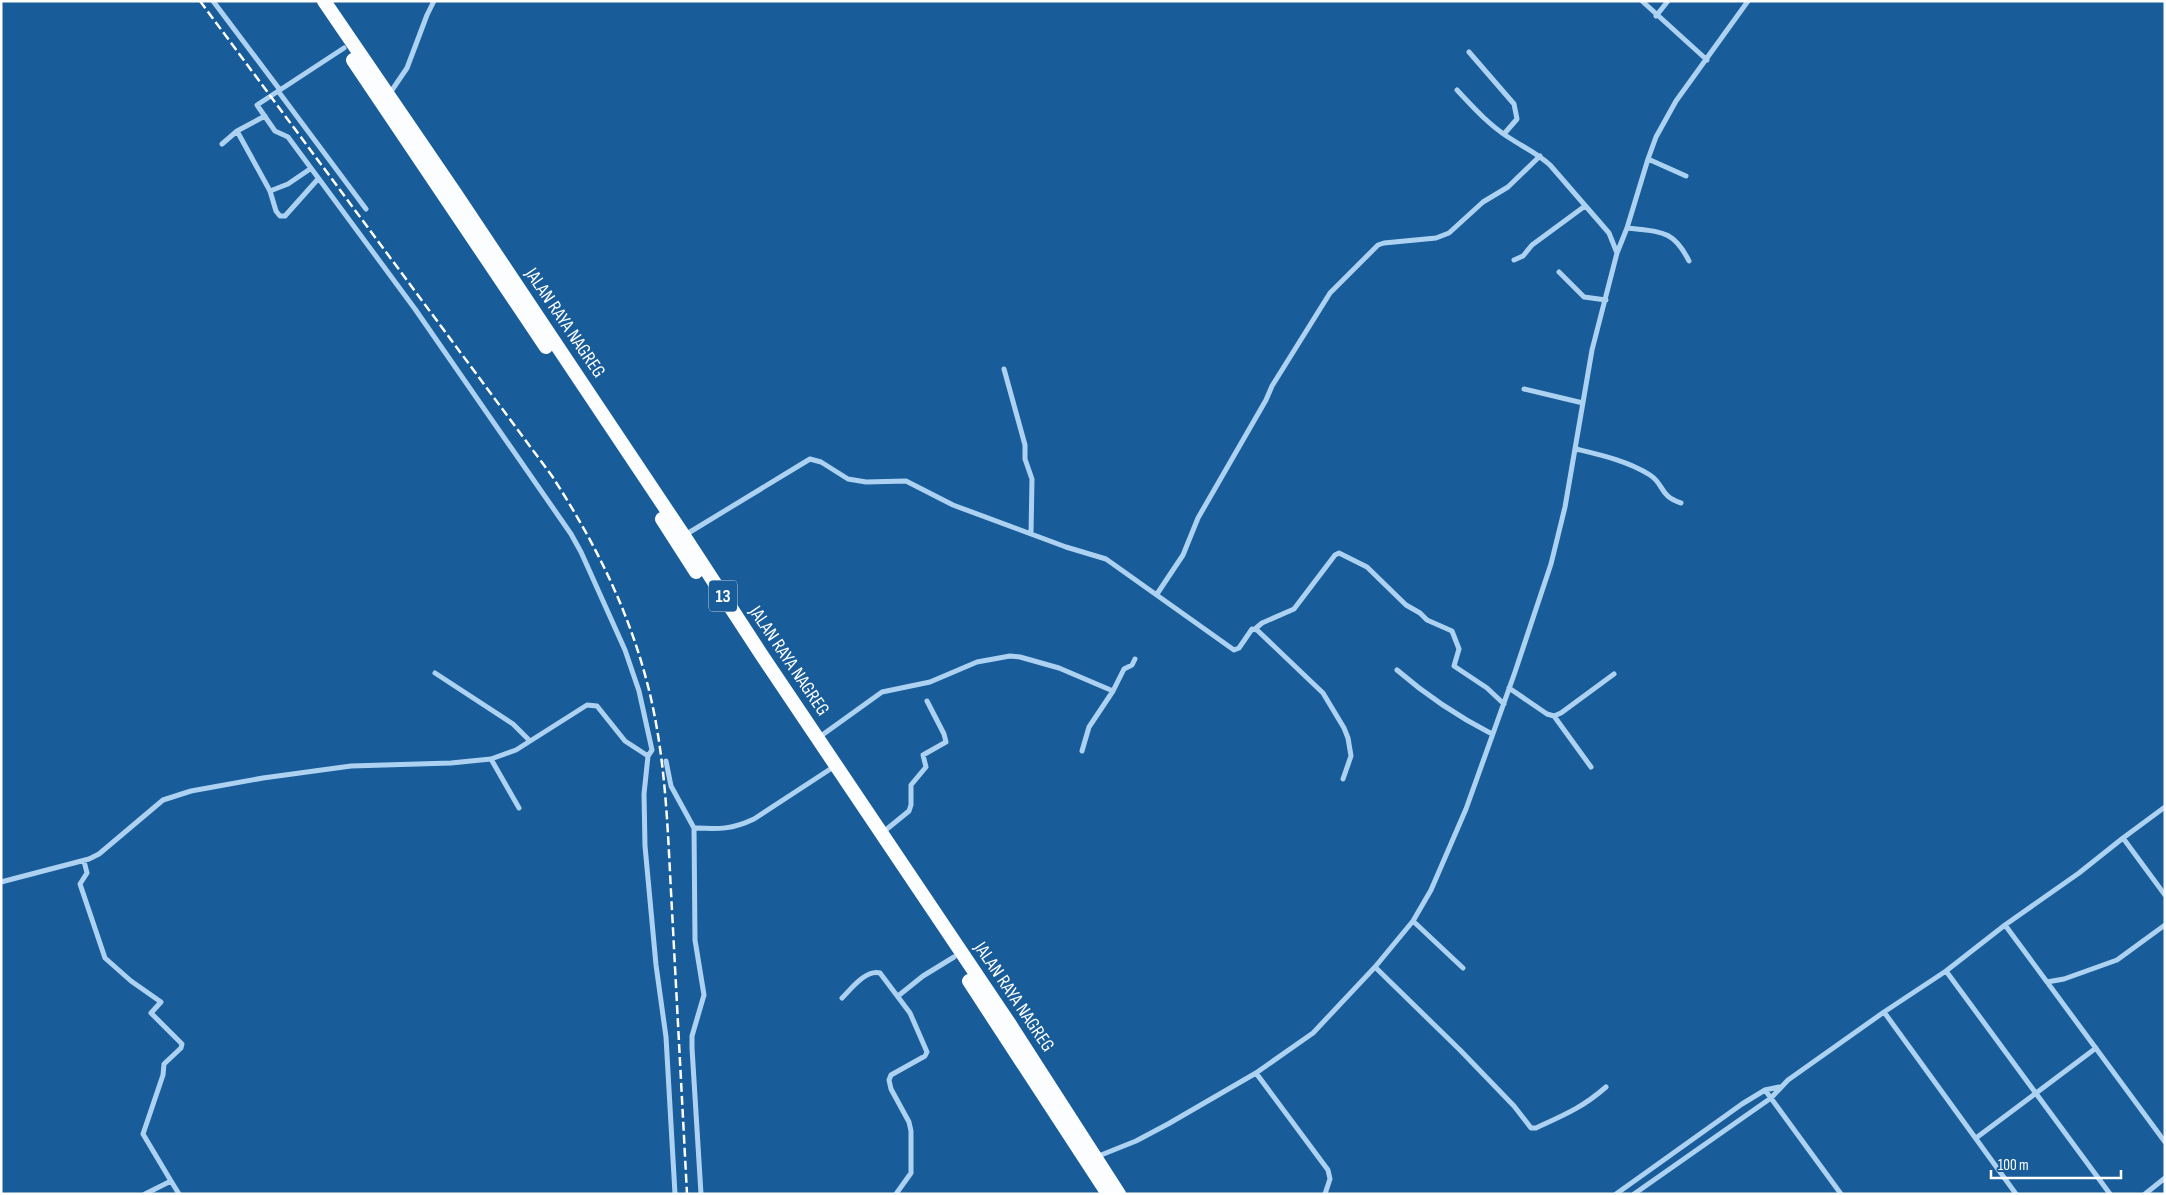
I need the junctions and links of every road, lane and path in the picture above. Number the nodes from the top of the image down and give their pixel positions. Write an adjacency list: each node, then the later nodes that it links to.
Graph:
1 (213, 1): 13 (street)
2 (313, 1): 9 (highway, JALAN RAYA NAGREG / 13)
3 (324, 1): 14 (highway, JALAN RAYA NAGREG / 13)
4 (434, 1): 14 (street)
5 (1642, 1): 8 (street)
6 (1668, 1): 8 (street)
7 (1748, 1): 11 (street)
8 (1656, 16): 11 (street)
9 (344, 48): 13 (street); 39 (highway, JALAN RAYA NAGREG / 13)
10 (1469, 52): 17 (street)
11 (1707, 60): 20 (street)
12 (1457, 90): 17 (street)
13 (279, 91): 15 (street); 26 (street)
14 (389, 96): 39 (highway, JALAN RAYA NAGREG / 13)
15 (265, 116): 16 (street); 21 (street)
16 (237, 131): 18 (street); 24 (street)
17 (1504, 134): 19 (street)
18 (222, 144)
19 (1540, 156): 25 (street); 40 (street)
20 (1648, 159): 22 (street); 27 (street)
21 (310, 169): 23 (street); 24 (street)
22 (1686, 176)
23 (318, 179): 24 (street); 55 (street)
24 (270, 191)
25 (1586, 206): 28 (street); 29 (street)
26 (366, 209)
27 (1627, 228): 28 (street); 30 (street)
28 (1617, 253): 32 (street)
29 (1514, 260)
30 (1689, 261)
31 (1559, 272): 32 (street)
32 (1606, 300): 35 (street)
33 (1004, 369): 38 (street)
34 (1524, 389): 35 (street)
35 (1584, 403): 36 (street)
36 (1576, 449): 37 (street); 46 (street)
37 (1682, 503)
38 (1031, 534): 39 (street); 40 (street)
39 (680, 538): 52 (highway, JALAN RAYA NAGREG / 13); 58 (highway, JALAN RAYA NAGREG / 13)
40 (1157, 594): 41 (street)
41 (1255, 629): 49 (street); 60 (street)
42 (1135, 659): 47 (street)
43 (1397, 670): 51 (street)
44 (435, 673): 53 (street)
45 (1614, 674): 50 (street)
46 (1509, 688): 49 (street); 50 (street)
47 (1113, 691): 52 (street); 54 (street)
48 (927, 701): 64 (street)
49 (1504, 704): 51 (street)
50 (1554, 716): 59 (street)
51 (1492, 734): 69 (street)
52 (818, 739): 58 (highway, JALAN RAYA NAGREG / 13)
53 (530, 741): 55 (street); 56 (street)
54 (1082, 751)
55 (648, 756): 94 (street)
56 (491, 759): 62 (street); 66 (street)
57 (666, 761): 63 (street)
58 (832, 768): 63 (street); 64 (highway, JALAN RAYA NAGREG / 13); 72 (highway, JALAN RAYA NAGREG / 13)
59 (1590, 768)
60 (1343, 779)
61 (2165, 807): 65 (street)
62 (519, 808)
63 (694, 828): 95 (street)
64 (882, 833): 89 (highway, JALAN RAYA NAGREG / 13)
65 (2123, 838): 68 (street); 70 (street)
66 (84, 861): 67 (street); 91 (street)
67 (1, 882)
68 (2165, 895)
69 (1413, 921): 73 (street); 74 (street)
70 (2005, 925): 75 (street); 76 (street)
71 (2165, 925): 76 (street)
72 (954, 957): 77 (street); 89 (highway, JALAN RAYA NAGREG / 13)
73 (1375, 967): 81 (street); 82 (street)
74 (1463, 968)
75 (1946, 971): 79 (street); 85 (street)
76 (2047, 982): 80 (street)
77 (899, 995): 78 (street); 96 (street)
78 (842, 998)
79 (1884, 1012): 83 (street); 87 (street)
80 (2096, 1048): 85 (street); 88 (street)
81 (1256, 1074): 89 (street); 99 (street)
82 (1606, 1087)
83 (1779, 1087): 84 (street); 86 (street)
84 (1765, 1090): 86 (street); 100 (street)
85 (2035, 1094): 87 (street); 104 (street)
86 (1771, 1098): 101 (street); 102 (street)
87 (1976, 1138): 103 (street)
88 (2165, 1142)
89 (1092, 1159): 97 (highway, JALAN RAYA NAGREG / 13); 98 (highway, JALAN RAYA NAGREG / 13)
90 (2165, 1178): 105 (street)
91 (171, 1181): 92 (street); 93 (street)
92 (145, 1194)
93 (179, 1194)
94 (675, 1194)
95 (701, 1194)
96 (896, 1194)
97 (1108, 1194)
98 (1119, 1194)
99 (1325, 1194)
100 (1616, 1194)
101 (1634, 1194)
102 (1841, 1194)
103 (2016, 1194)
104 (2110, 1194)
105 (2145, 1194)

